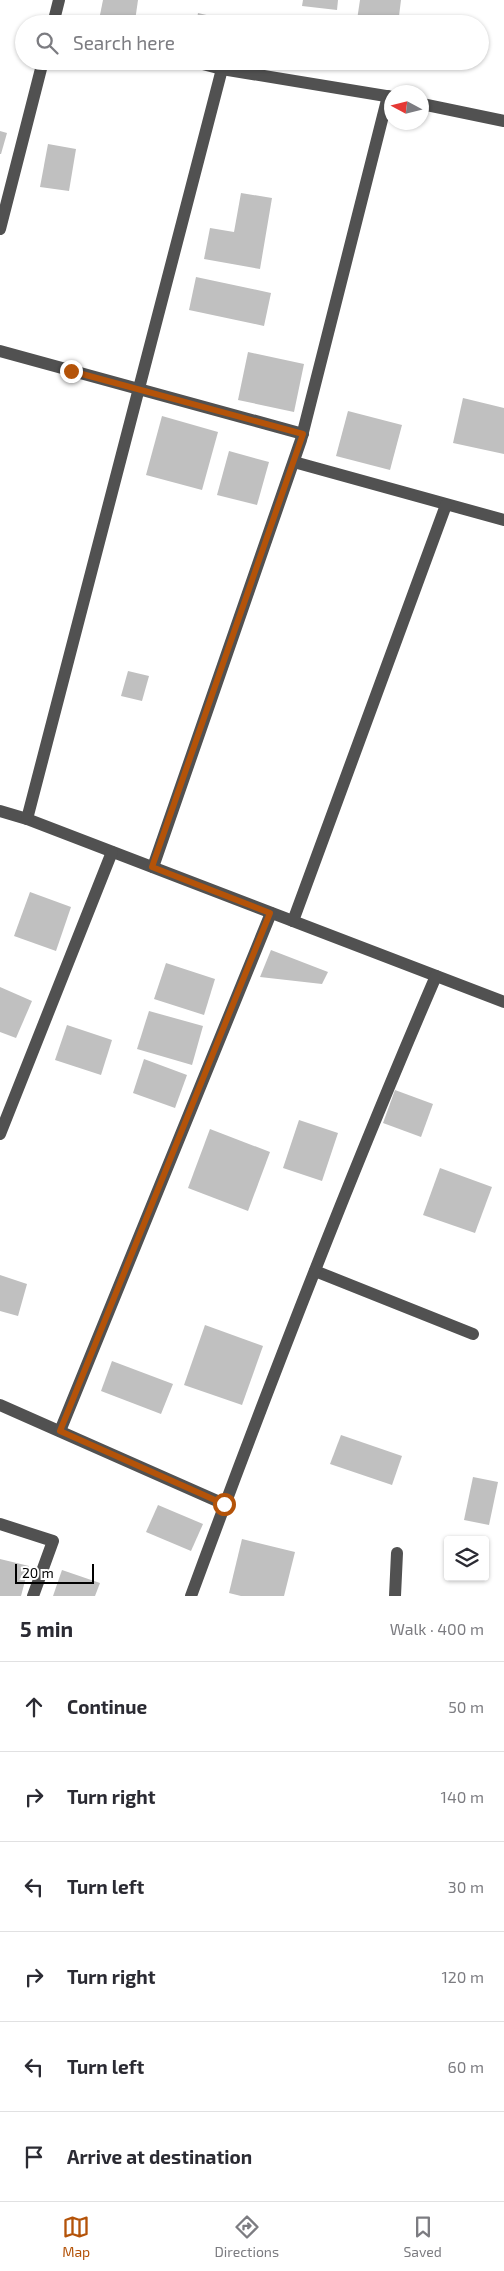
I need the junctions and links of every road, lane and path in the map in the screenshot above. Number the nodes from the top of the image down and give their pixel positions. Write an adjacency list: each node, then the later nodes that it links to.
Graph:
1 (59, 0): 2 (street)
2 (55, 15)
3 (41, 70): 10 (street)
4 (222, 70): 12 (street)
5 (228, 70): 6 (street)
6 (384, 95)
7 (429, 105): 9 (street)
8 (384, 119): 13 (street)
9 (504, 121)
10 (0, 229)
11 (0, 351): 12 (street)
12 (140, 389): 13 (street); 18 (street)
13 (303, 434): 14 (street)
14 (294, 462): 15 (street); 20 (street)
15 (446, 504): 16 (street); 22 (street)
16 (504, 520)
17 (0, 811): 18 (street)
18 (27, 819): 19 (street)
19 (112, 852): 20 (street); 25 (street)
20 (152, 867): 21 (street)
21 (270, 913): 22 (street); 29 (street)
22 (293, 921): 23 (street)
23 (436, 976): 24 (street); 26 (street)
24 (504, 1002)
25 (0, 1134)
26 (315, 1271): 27 (street); 30 (street)
27 (473, 1334)
28 (0, 1405): 29 (street)
29 (60, 1431): 30 (street)
30 (224, 1504): 34 (street)
31 (0, 1524): 33 (street)
32 (397, 1553): 35 (street)
33 (33, 1596)
34 (191, 1596)
35 (395, 1596)

